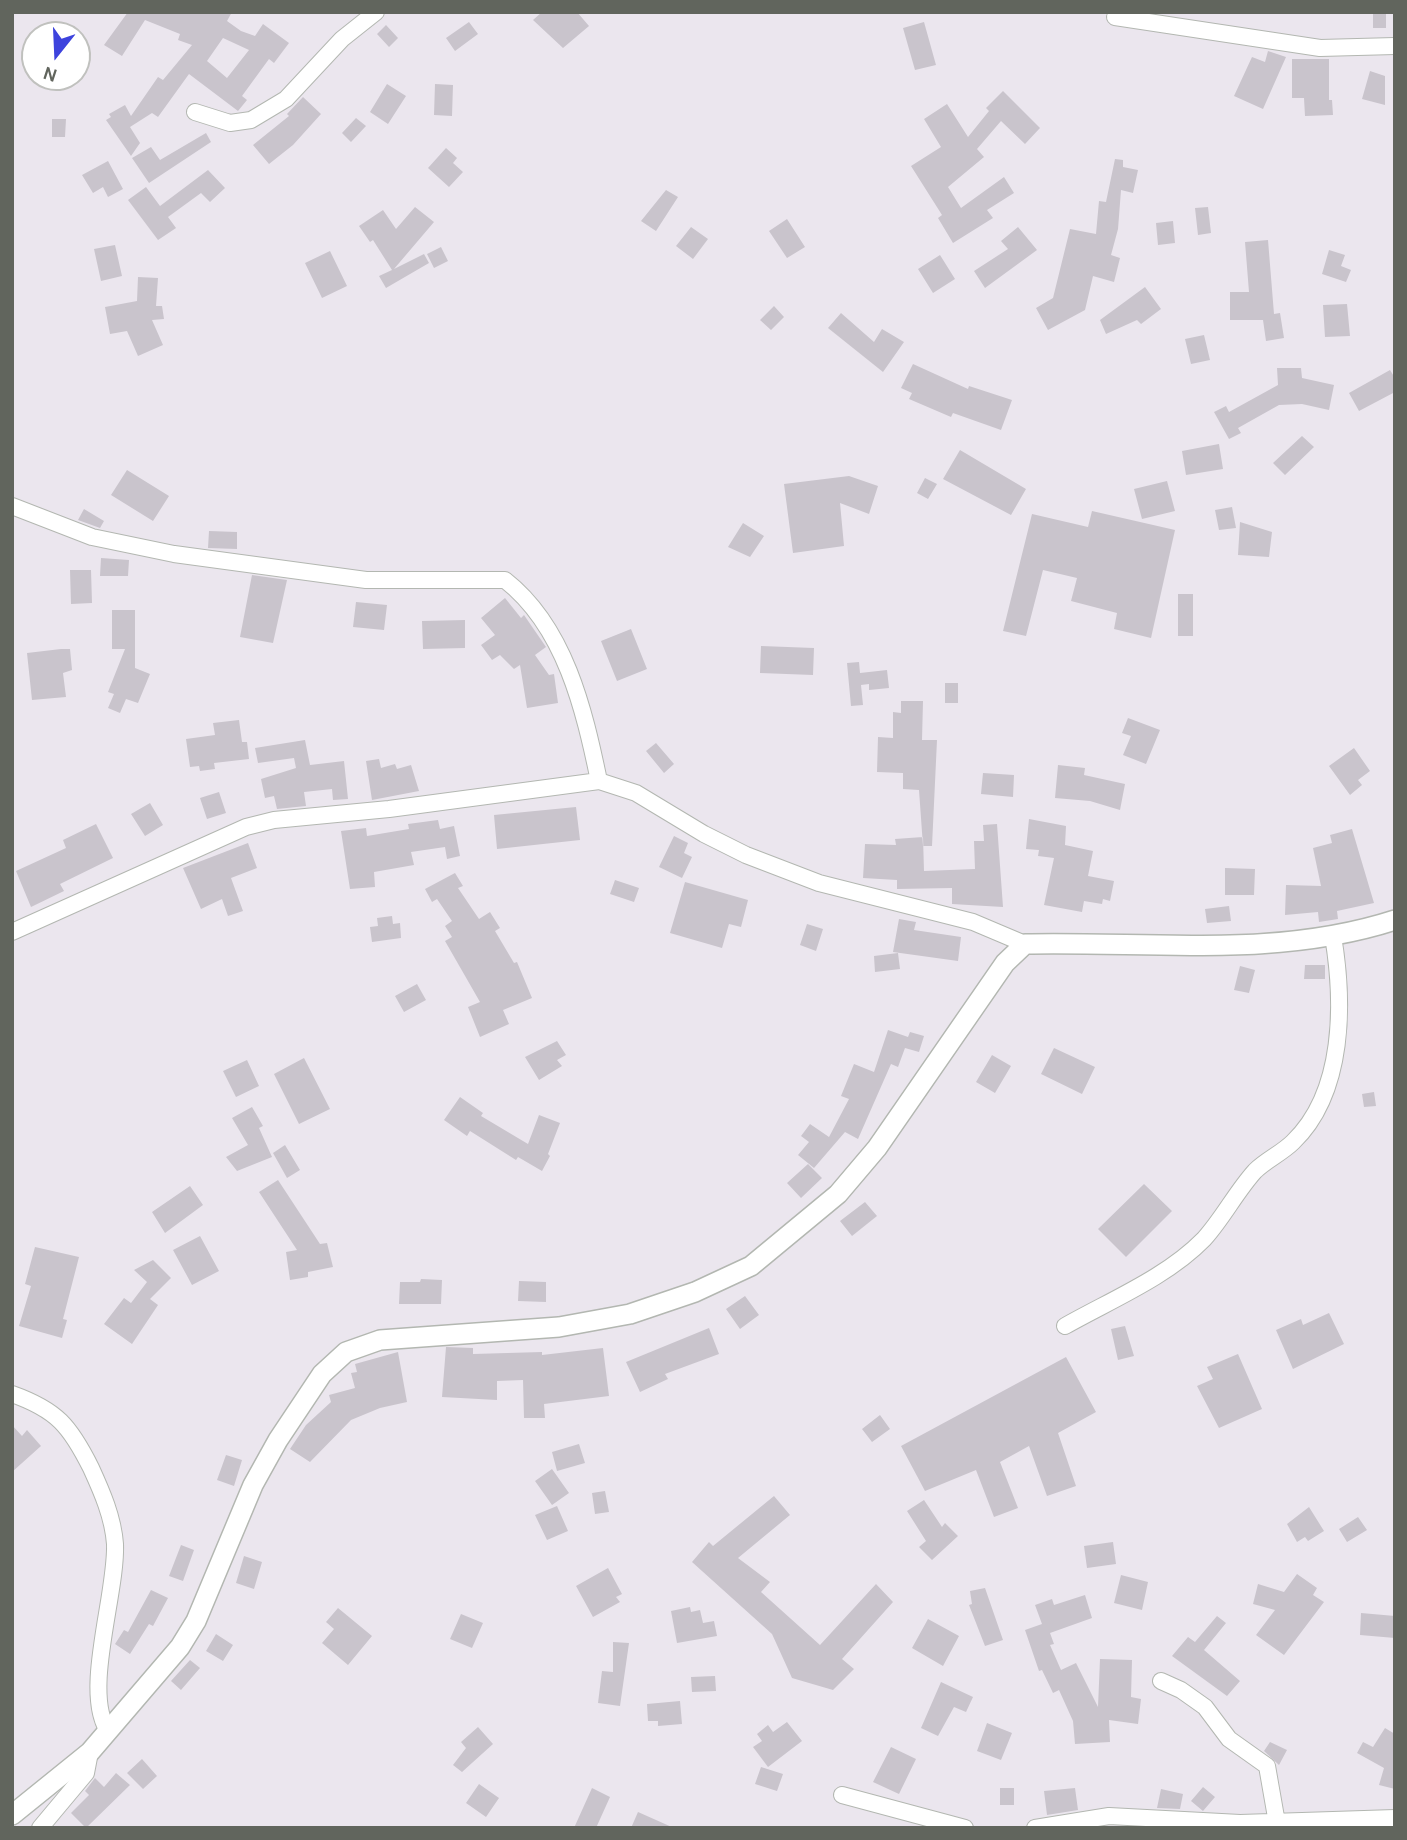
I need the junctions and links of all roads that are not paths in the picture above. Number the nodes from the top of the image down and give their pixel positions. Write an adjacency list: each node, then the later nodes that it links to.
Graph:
1 (376, 12): 4 (street)
2 (1115, 17): 3 (street)
3 (1395, 46)
4 (195, 112)
5 (12, 506): 6 (street)
6 (598, 781): 8 (street); 10 (street)
7 (1395, 920): 9 (street)
8 (12, 932)
9 (1334, 936): 10 (street); 11 (street)
10 (1026, 944): 14 (street)
11 (1065, 1326)
12 (12, 1394): 14 (street)
13 (1161, 1681): 19 (street)
14 (107, 1729): 15 (street)
15 (90, 1752): 17 (street); 20 (street)
16 (842, 1795): 21 (street)
17 (12, 1815)
18 (1395, 1818): 19 (street)
19 (1277, 1823): 22 (street)
20 (40, 1828)
21 (965, 1828)
22 (1035, 1828)

